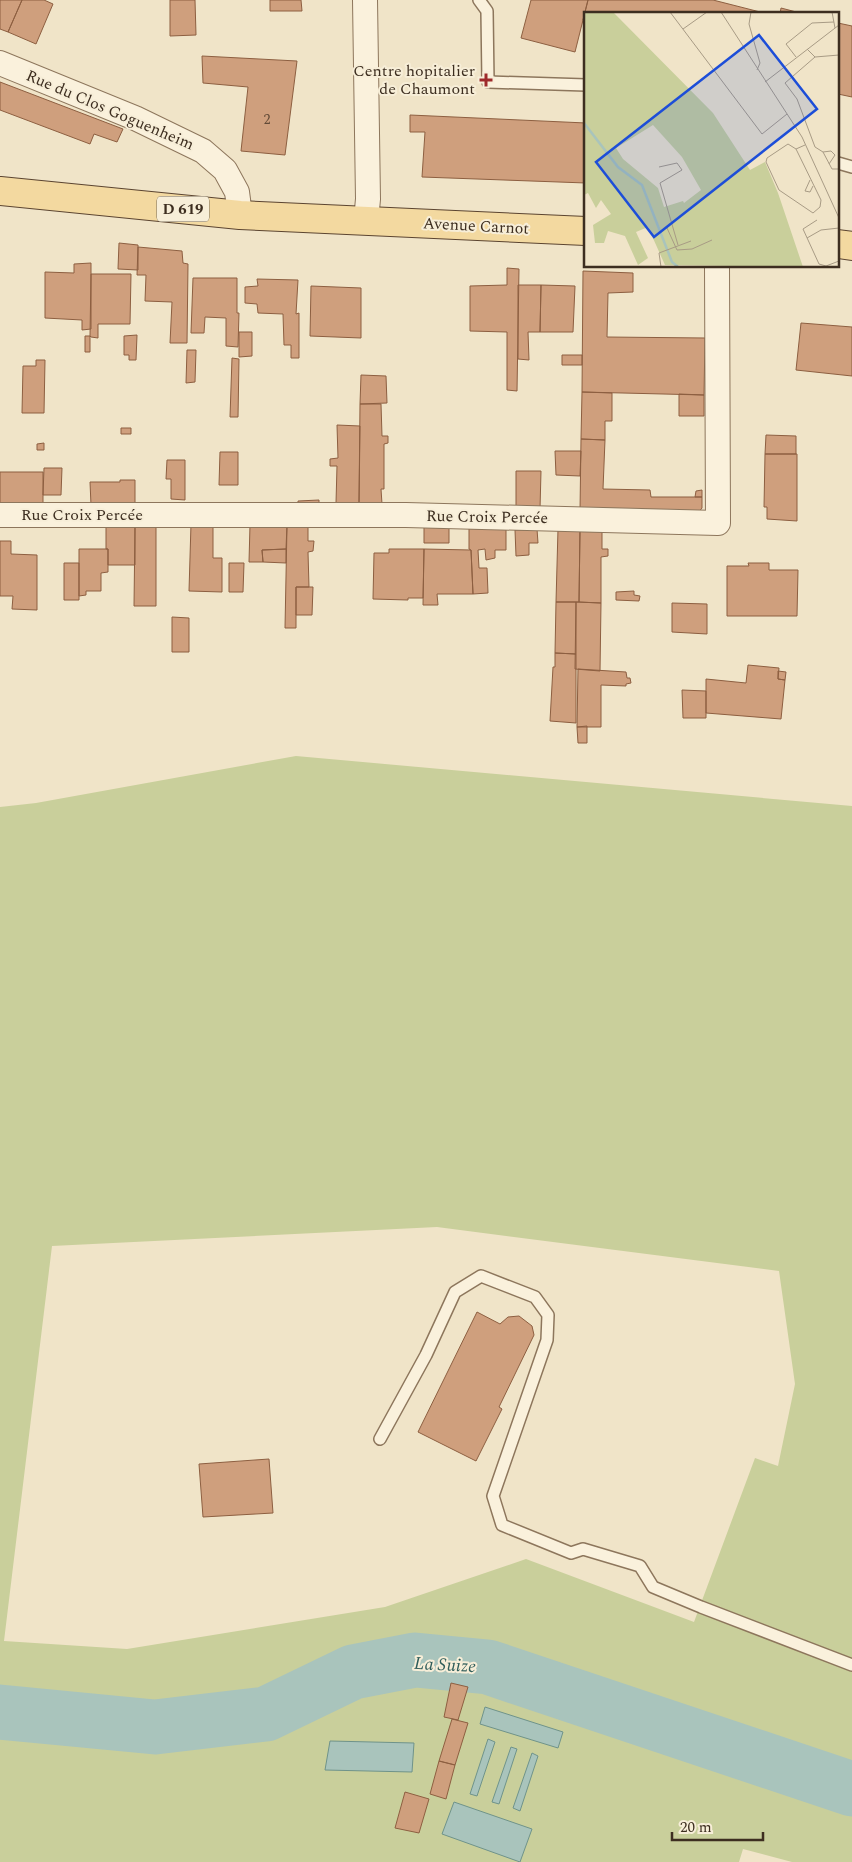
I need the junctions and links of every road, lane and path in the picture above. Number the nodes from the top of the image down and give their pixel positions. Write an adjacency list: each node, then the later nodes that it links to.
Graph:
1 (365, 0): 7 (street)
2 (479, 0): 4 (lane)
3 (0, 63): 6 (street, Rue du Clos Goguenheim)
4 (584, 84)
5 (0, 191): 6 (main road, D 619)
6 (240, 215): 7 (main road, D 619)
7 (366, 220): 8 (main road, Avenue Carnot / D 619)
8 (584, 231)
9 (717, 268): 10 (street, Rue Croix Percée)
10 (0, 515)
11 (380, 1439): 12 (lane)
12 (852, 1665)

